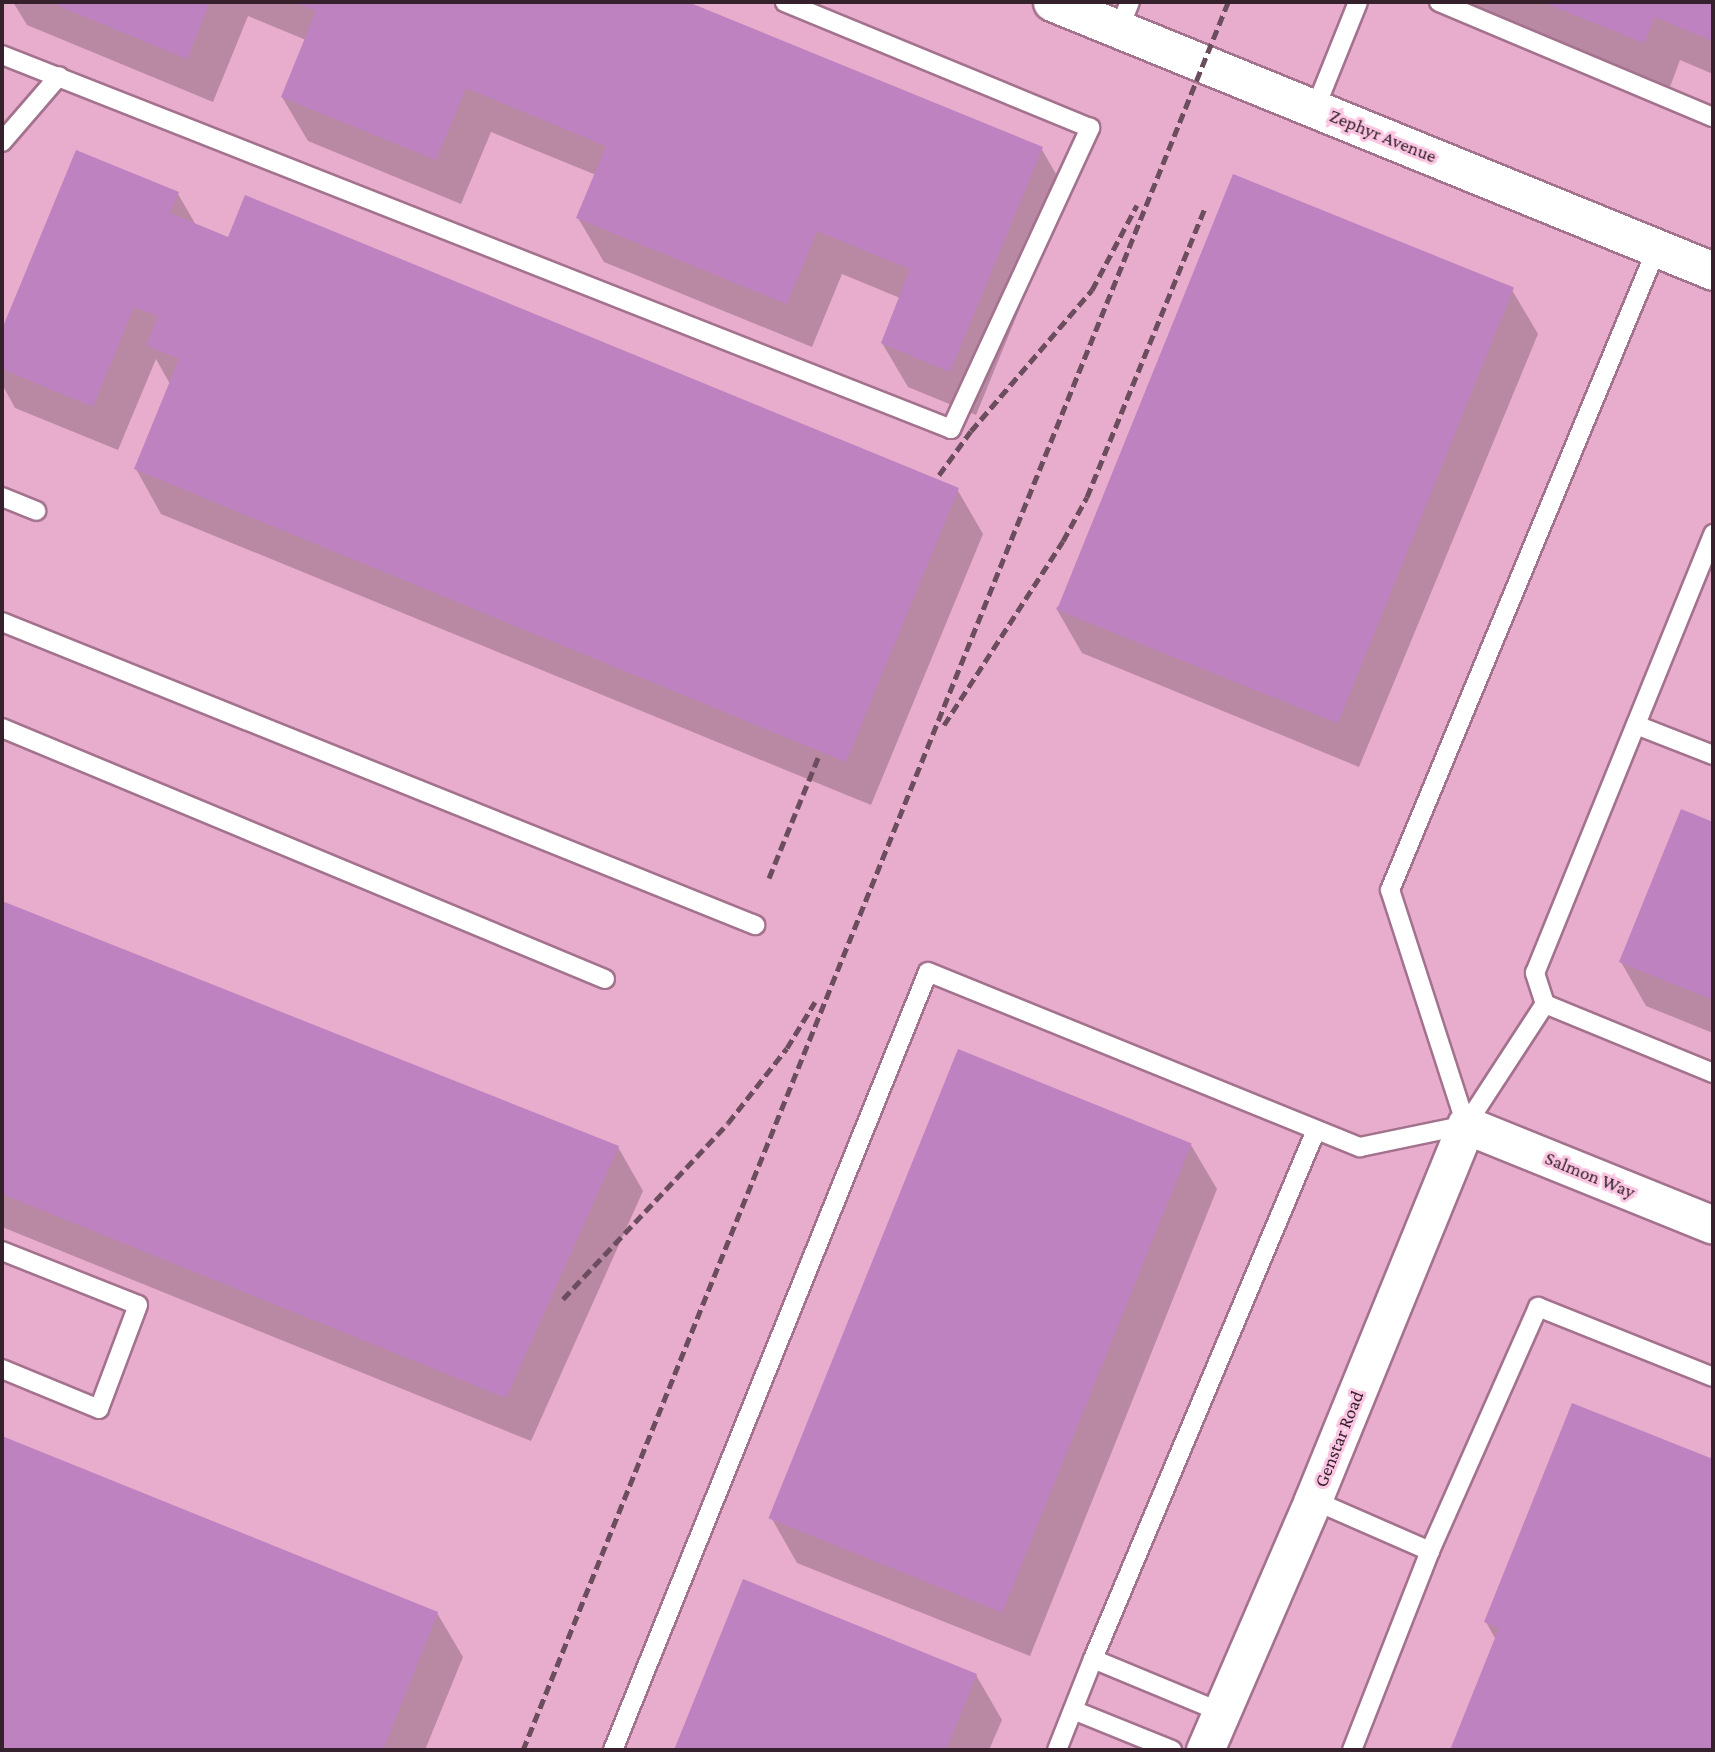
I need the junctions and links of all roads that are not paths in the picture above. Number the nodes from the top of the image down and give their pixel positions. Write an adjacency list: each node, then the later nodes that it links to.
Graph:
1 (785, 2): 7 (lane)
2 (1052, 2): 5 (street, Zephyr Avenue)
3 (1358, 2): 8 (lane)
4 (1439, 2): 9 (lane)
5 (1124, 15): 8 (street, Zephyr Avenue)
6 (2, 55): 7 (lane)
7 (59, 76): 10 (lane)
8 (1315, 109): 11 (street, Zephyr Avenue)
9 (1713, 117)
10 (2, 142)
11 (1657, 248): 12 (street, Zephyr Avenue); 24 (lane)
12 (1713, 271)
13 (2, 497): 14 (lane)
14 (36, 511)
15 (1713, 534): 17 (lane)
16 (3, 628): 20 (lane)
17 (1636, 724): 19 (lane); 22 (lane)
18 (2, 728): 21 (lane)
19 (1713, 755)
20 (755, 925)
21 (605, 979)
22 (1545, 1004): 23 (lane); 24 (lane)
23 (1713, 1073)
24 (1466, 1125): 25 (lane); 26 (street, Salmon Way); 30 (street, Genstar Road)
25 (1316, 1130): 32 (lane); 35 (lane)
26 (1713, 1225)
27 (2, 1251): 28 (lane)
28 (2, 1369)
29 (1713, 1377): 31 (lane)
30 (1314, 1500): 31 (lane); 34 (street, Genstar Road)
31 (1430, 1551): 39 (lane)
32 (1093, 1660): 33 (lane); 34 (lane)
33 (1073, 1710): 36 (lane); 37 (lane)
34 (1221, 1712): 38 (street, Genstar Road)
35 (613, 1750)
36 (1057, 1750)
37 (1172, 1750)
38 (1205, 1750)
39 (1352, 1750)

